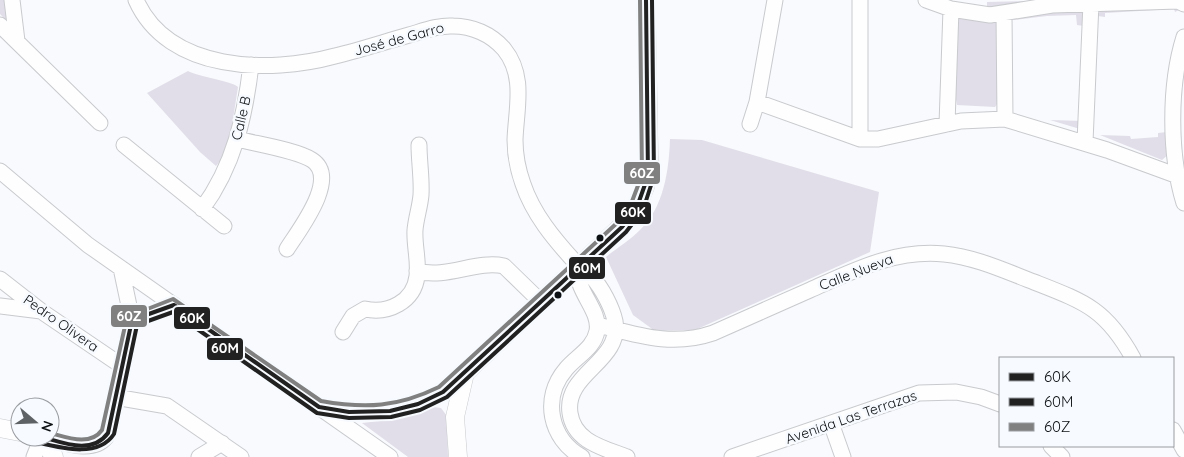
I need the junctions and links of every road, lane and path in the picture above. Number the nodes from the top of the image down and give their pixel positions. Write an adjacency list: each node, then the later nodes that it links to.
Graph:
1 (12, 0): 14 (street)
2 (136, 0): 15 (street, José de Garro)
3 (646, 0): 32 (street)
4 (775, 0): 16 (street)
5 (860, 0): 22 (street)
6 (926, 0): 10 (street)
7 (1090, 3): 8 (street); 11 (street); 23 (street)
8 (1184, 4)
9 (977, 6): 10 (street); 11 (street)
10 (950, 9): 20 (street)
11 (1004, 14): 17 (street)
12 (0, 25): 14 (street)
13 (1184, 37): 27 (street)
14 (17, 42): 18 (street)
15 (250, 65): 21 (street, Calle B); 32 (street, José de Garro)
16 (757, 102): 19 (street); 22 (street)
17 (1005, 119): 20 (street); 23 (street)
18 (100, 123)
19 (750, 124)
20 (947, 124): 22 (street)
21 (237, 139): 29 (street, Calle B); 31 (street)
22 (860, 139)
23 (1085, 142): 27 (street)
24 (124, 145): 29 (street)
25 (419, 145): 34 (street)
26 (0, 172): 33 (street)
27 (1178, 176): 28 (street)
28 (1184, 203)
29 (202, 208): 30 (street)
30 (224, 226)
31 (287, 249)
32 (578, 265): 36 (street); 41 (street); 42 (street)
33 (121, 268): 37 (street); 40 (street)
34 (417, 271): 36 (street); 43 (street)
35 (0, 279): 39 (street, Pedro Olivera)
36 (540, 301): 46 (street)
37 (174, 305): 40 (street); 49 (street)
38 (0, 306): 39 (street)
39 (41, 311): 45 (street, Pedro Olivera)
40 (132, 320): 45 (street)
41 (598, 325): 42 (street, Calle Nueva); 60 (street)
42 (616, 329): 44 (street, Calle Nueva); 61 (street)
43 (342, 332)
44 (1132, 357)
45 (122, 366): 47 (street)
46 (465, 373): 49 (street); 59 (street)
47 (115, 398): 52 (street); 53 (street)
48 (999, 404): 50 (street, Avenida Las Terrazas)
49 (319, 407): 58 (street)
50 (831, 423): 62 (street, Avenida Las Terrazas); 63 (street)
51 (1174, 432): 55 (street)
52 (60, 440)
53 (222, 443): 56 (street); 57 (street)
54 (1052, 447): 64 (street)
55 (1184, 450)
56 (199, 457)
57 (241, 457)
58 (390, 457)
59 (458, 457)
60 (582, 457)
61 (627, 457)
62 (734, 457)
63 (843, 457)
64 (1062, 457)

